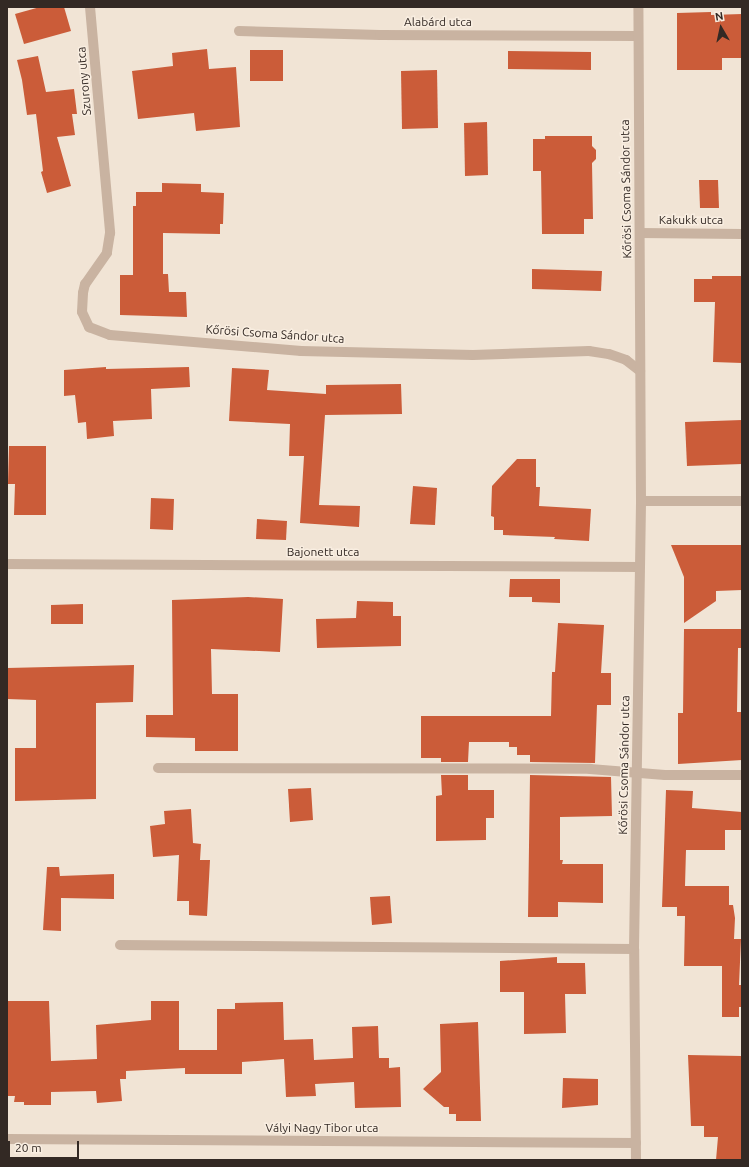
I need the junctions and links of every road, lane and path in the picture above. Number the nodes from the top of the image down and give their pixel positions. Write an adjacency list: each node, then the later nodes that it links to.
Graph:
1 (90, 7): 5 (street, Szurony utca)
2 (638, 7): 4 (street, Kőrösi Csoma Sándor utca)
3 (239, 31): 4 (street, Alabárd utca)
4 (637, 36): 6 (street, Kőrösi Csoma Sándor utca)
5 (103, 153): 8 (street, Kőrösi Csoma Sándor utca)
6 (640, 233): 7 (street, Kakukk utca); 8 (street, Kőrösi Csoma Sándor utca)
7 (742, 234)
8 (640, 371): 9 (street, Kőrösi Csoma Sándor utca)
9 (641, 501): 10 (street); 12 (street, Kőrösi Csoma Sándor utca)
10 (742, 501)
11 (7, 564): 12 (street, Bajonett utca)
12 (639, 566): 14 (street, Kőrösi Csoma Sándor utca)
13 (158, 768): 14 (street)
14 (636, 772): 15 (street); 17 (street, Kőrösi Csoma Sándor utca)
15 (742, 775)
16 (120, 945): 17 (street)
17 (634, 949): 19 (street, Kőrösi Csoma Sándor utca)
18 (7, 1139): 19 (street, Vályi Nagy Tibor utca)
19 (636, 1143): 20 (street, Kőrösi Csoma Sándor utca)
20 (636, 1160)

